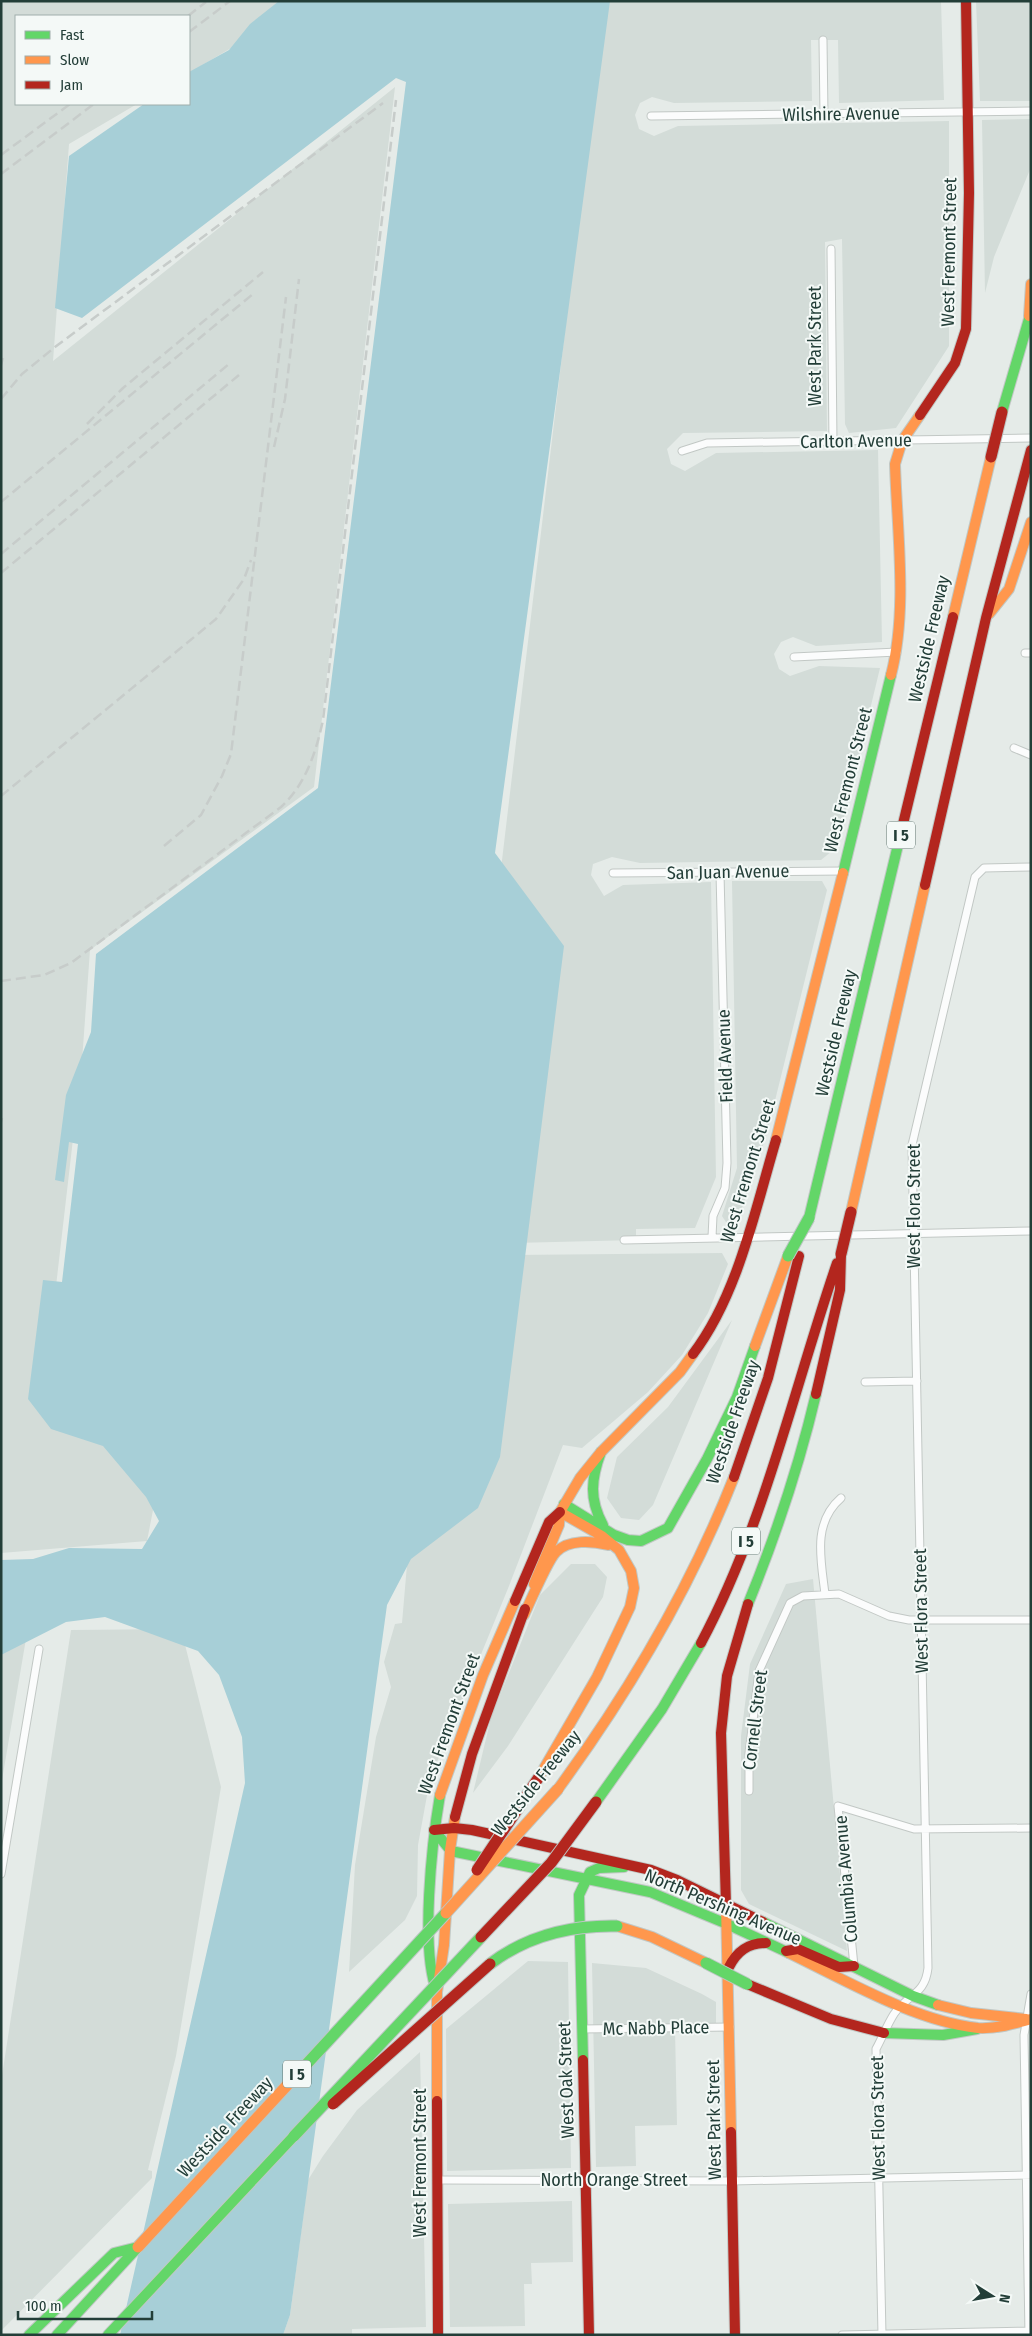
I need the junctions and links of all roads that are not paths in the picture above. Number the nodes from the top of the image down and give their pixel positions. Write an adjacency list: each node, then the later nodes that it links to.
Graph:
1 (966, 1): 4 (main road, West Fremont Street)
2 (823, 40): 5 (street)
3 (1031, 111): 4 (street, Wilshire Avenue)
4 (968, 112): 5 (street, Wilshire Avenue); 11 (main road, West Fremont Street)
5 (824, 115): 6 (street, Wilshire Avenue)
6 (651, 116)
7 (831, 248): 12 (street, West Park Street)
8 (1031, 284): 9 (main road, Westside Freeway)
9 (1030, 314): 31 (main road, Westside Freeway / I 5, bridge)
10 (1031, 438): 11 (street, Carlton Avenue)
11 (902, 441): 12 (street, Carlton Avenue); 17 (main road, West Fremont Street)
12 (833, 442): 13 (street, Carlton Avenue)
13 (682, 451)
14 (1030, 454): 16 (main road, I 5)
15 (1031, 522): 16 (main road)
16 (986, 618): 30 (main road, I 5, bridge)
17 (897, 652): 18 (street); 22 (main road, West Fremont Street)
18 (794, 657)
19 (1014, 748): 20 (street)
20 (1031, 754)
21 (1031, 867): 26 (street, West Flora Street)
22 (844, 871): 23 (street, San Juan Avenue); 27 (main road, West Fremont Street)
23 (720, 872): 24 (street, San Juan Avenue); 28 (street, Field Avenue)
24 (613, 874)
25 (1031, 1231): 26 (street)
26 (914, 1233): 27 (street); 32 (street, West Flora Street)
27 (747, 1236): 28 (street); 34 (main road, West Fremont Street)
28 (712, 1237): 29 (street)
29 (624, 1240)
30 (841, 1254): 56 (main road, West Park Street); 71 (main road, I 5, bridge)
31 (794, 1256): 37 (main road); 55 (main road, Westside Freeway / I 5, bridge)
32 (917, 1381): 33 (street); 42 (street, West Flora Street)
33 (865, 1382)
34 (601, 1452): 36 (main road, West Fremont Street); 37 (main road)
35 (841, 1498): 39 (street)
36 (562, 1508): 37 (main road); 38 (main road); 40 (main road, West Fremont Street); 43 (main road, West Fremont Street)
37 (605, 1528)
38 (619, 1550): 40 (main road); 55 (main road, bridge)
39 (825, 1594): 42 (street); 46 (street, Cornell Street)
40 (524, 1615): 45 (main road, West Fremont Street)
41 (1031, 1620): 42 (street)
42 (922, 1621): 49 (street, West Flora Street)
43 (504, 1626): 45 (main road); 50 (main road, West Fremont Street)
44 (39, 1649): 53 (street)
45 (510, 1649): 47 (main road, West Fremont Street)
46 (749, 1791)
47 (454, 1828): 50 (main road, North Pershing Avenue); 51 (main road, West Fremont Street); 52 (main road, North Pershing Avenue)
48 (1031, 1828): 49 (street, Columbia Avenue)
49 (926, 1829): 60 (street, Columbia Avenue); 64 (street, West Flora Street)
50 (434, 1830): 51 (main road); 62 (main road, West Fremont Street)
51 (451, 1851): 54 (main road, North Pershing Avenue); 62 (main road, West Fremont Street)
52 (633, 1866): 54 (main road); 56 (main road, North Pershing Avenue)
53 (1, 1874)
54 (584, 1878): 57 (main road, North Pershing Avenue); 69 (main road, West Oak Street)
55 (456, 1902): 77 (main road, Westside Freeway / I 5, bridge)
56 (726, 1905): 57 (main road, West Park Street); 60 (main road, North Pershing Avenue)
57 (727, 1924): 58 (main road, North Pershing Avenue); 61 (main road, West Park Street)
58 (767, 1943): 59 (main road, North Pershing Avenue); 61 (main road)
59 (785, 1951): 60 (main road); 65 (main road, North Pershing Avenue)
60 (854, 1966): 64 (main road, North Pershing Avenue)
61 (729, 1968): 67 (main road, West Park Street)
62 (437, 1992): 74 (main road, West Fremont Street)
63 (1031, 1994): 66 (street)
64 (913, 1996): 65 (street, West Flora Street); 66 (main road, North Pershing Avenue)
65 (901, 2006): 68 (main road, North Pershing Avenue); 70 (street, West Flora Street)
66 (1029, 2019): 68 (main road, North Pershing Avenue); 72 (street)
67 (730, 2027): 69 (street, Mc Nabb Place); 76 (main road, West Park Street)
68 (980, 2028): 70 (main road)
69 (582, 2029): 75 (main road, West Oak Street)
70 (884, 2033): 71 (main road, bridge); 73 (street, West Flora Street)
71 (294, 2136): 82 (main road, I 5)
72 (1029, 2175): 73 (street, North Orange Street); 78 (street)
73 (879, 2178): 76 (street, North Orange Street); 79 (street, West Flora Street)
74 (438, 2180): 75 (street, North Orange Street); 83 (main road, West Fremont Street)
75 (587, 2180): 76 (street, North Orange Street); 84 (main road, West Oak Street)
76 (732, 2181): 85 (main road, West Park Street)
77 (138, 2247): 80 (main road); 81 (main road, Westside Freeway / I 5)
78 (1030, 2332): 79 (street)
79 (882, 2334): 86 (street)
80 (29, 2335)
81 (57, 2335)
82 (108, 2335)
83 (438, 2335)
84 (590, 2335)
85 (735, 2335)
86 (842, 2335)

